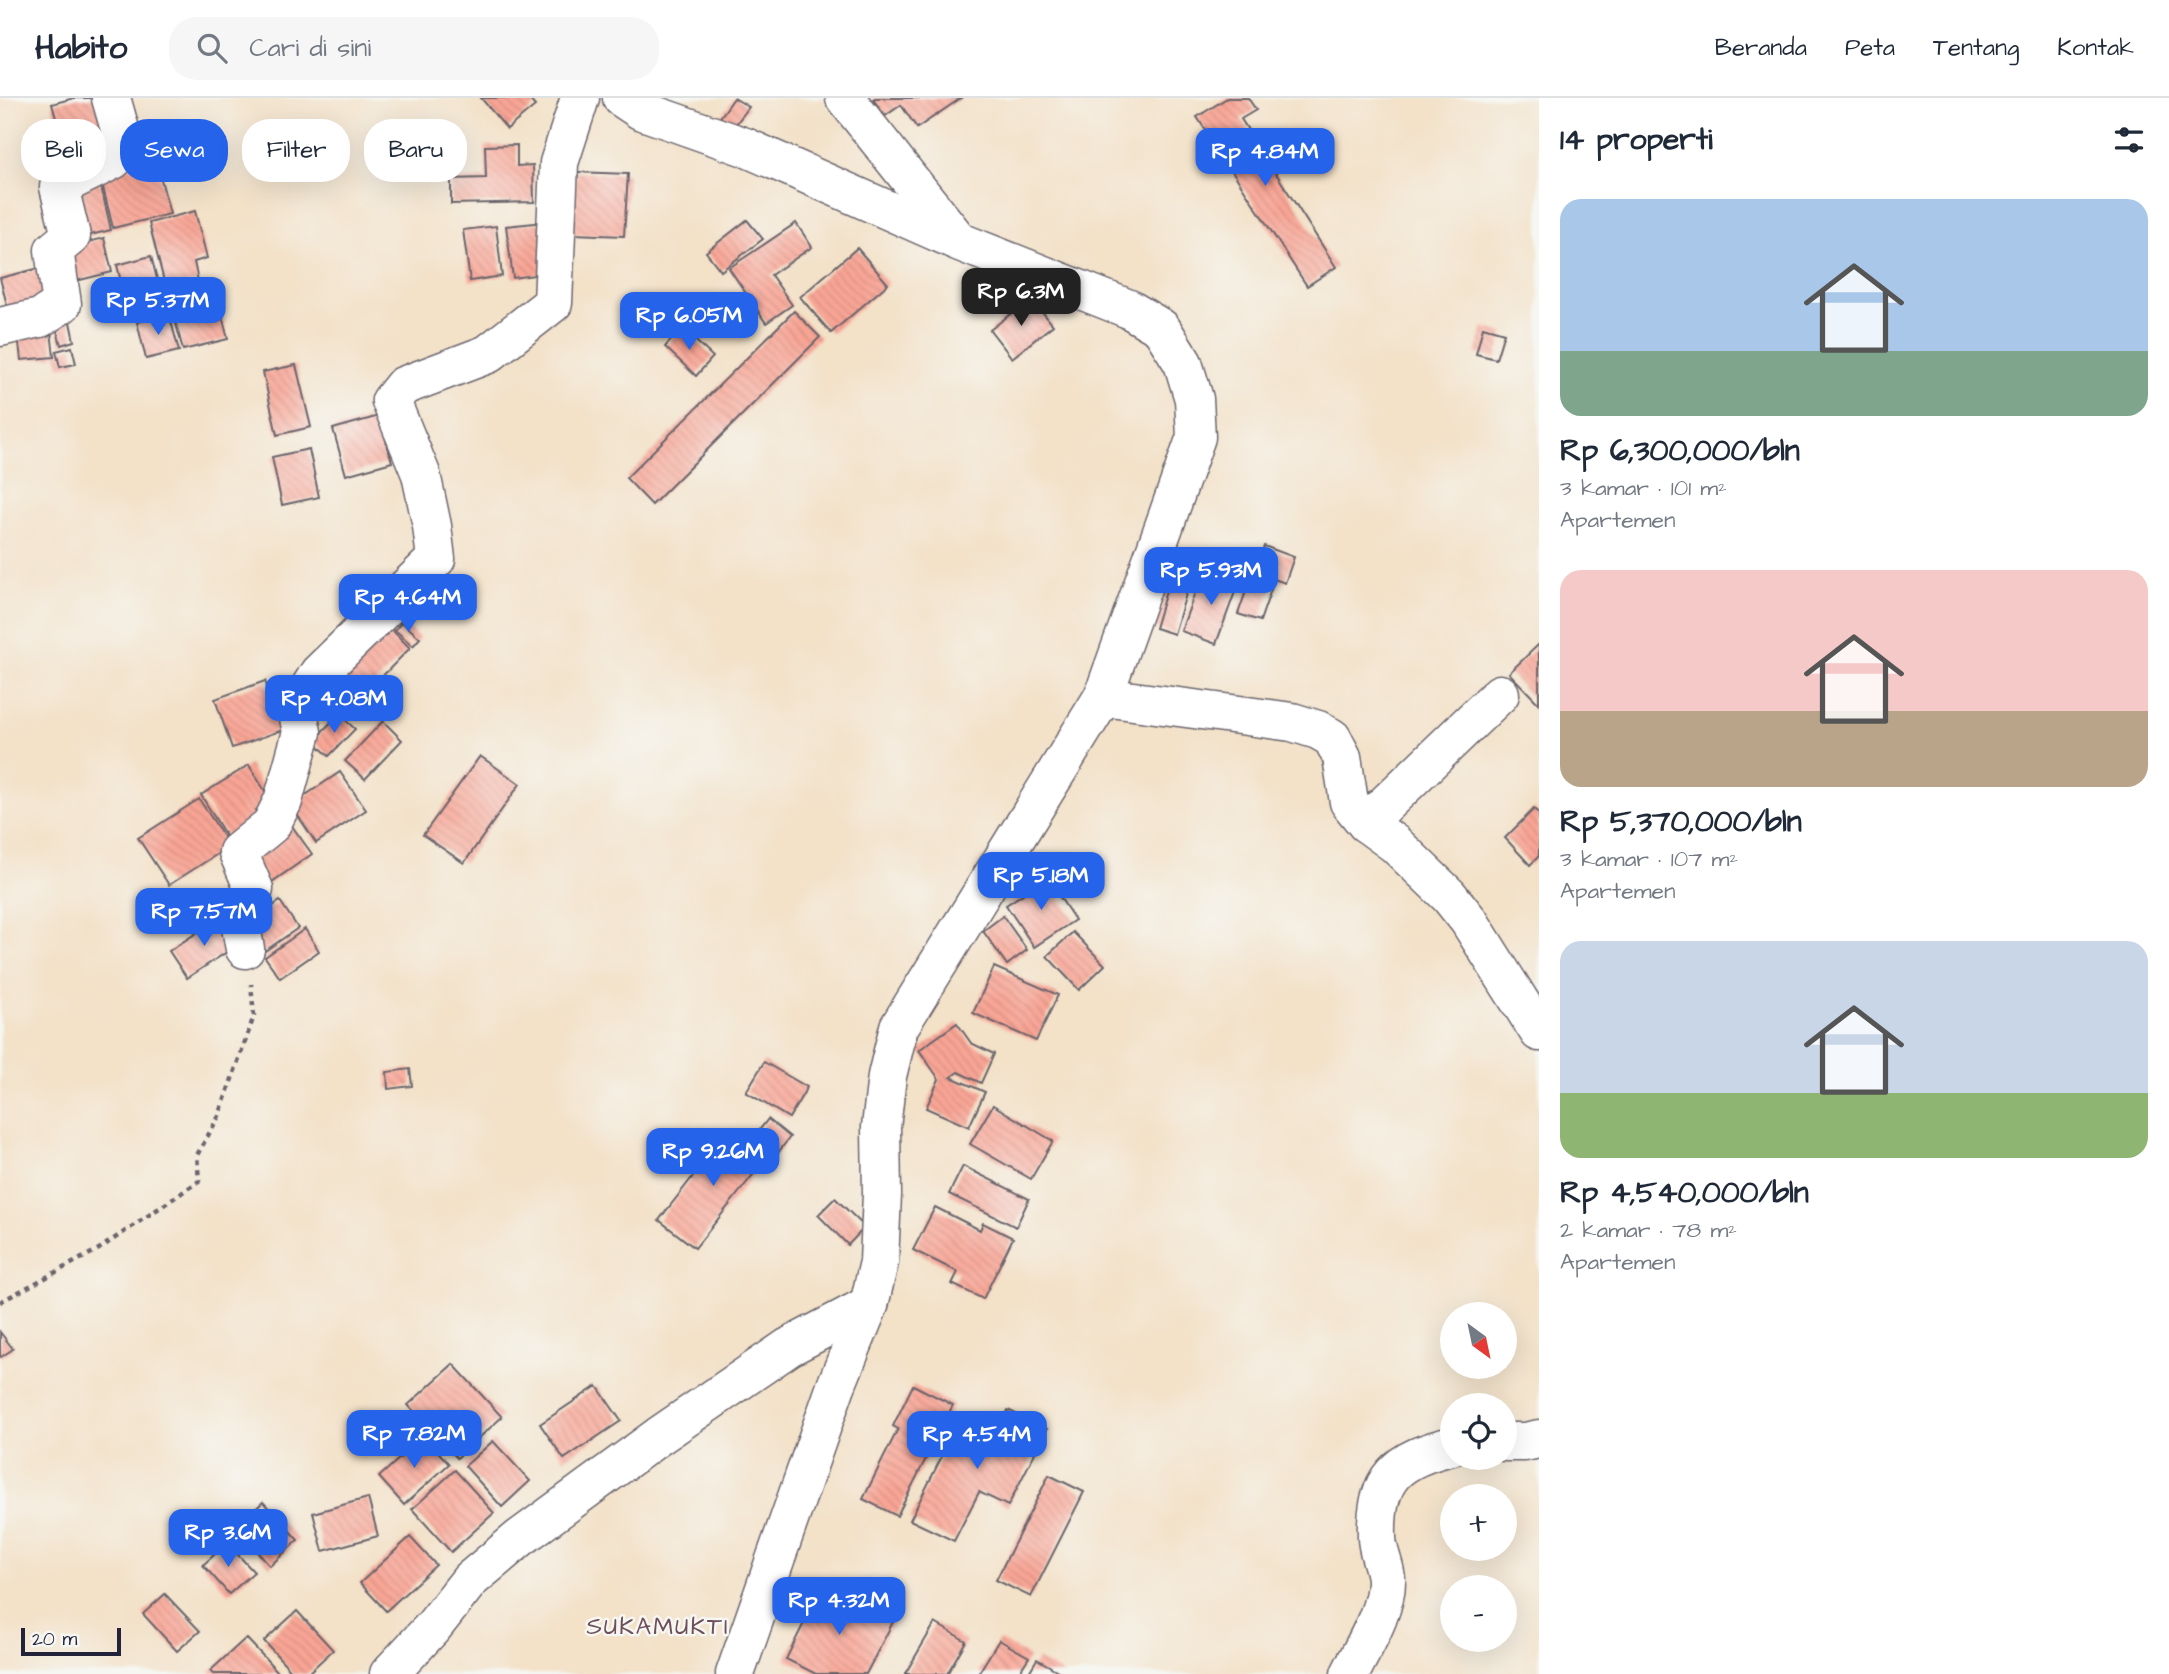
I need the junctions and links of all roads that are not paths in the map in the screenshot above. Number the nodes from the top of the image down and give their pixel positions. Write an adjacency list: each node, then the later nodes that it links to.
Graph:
1 (111, 98): 6 (street)
2 (580, 98): 10 (street)
3 (622, 98): 5 (street)
4 (845, 98): 5 (street)
5 (960, 242): 8 (street)
6 (0, 327)
7 (1500, 694): 9 (street)
8 (1103, 697): 9 (street); 12 (street)
9 (1366, 823): 11 (street)
10 (245, 949)
11 (1538, 1029)
12 (869, 1305): 16 (street); 17 (street)
13 (1539, 1439): 14 (street)
14 (1517, 1442)
15 (1440, 1449): 18 (street)
16 (389, 1674)
17 (735, 1674)
18 (1350, 1674)

